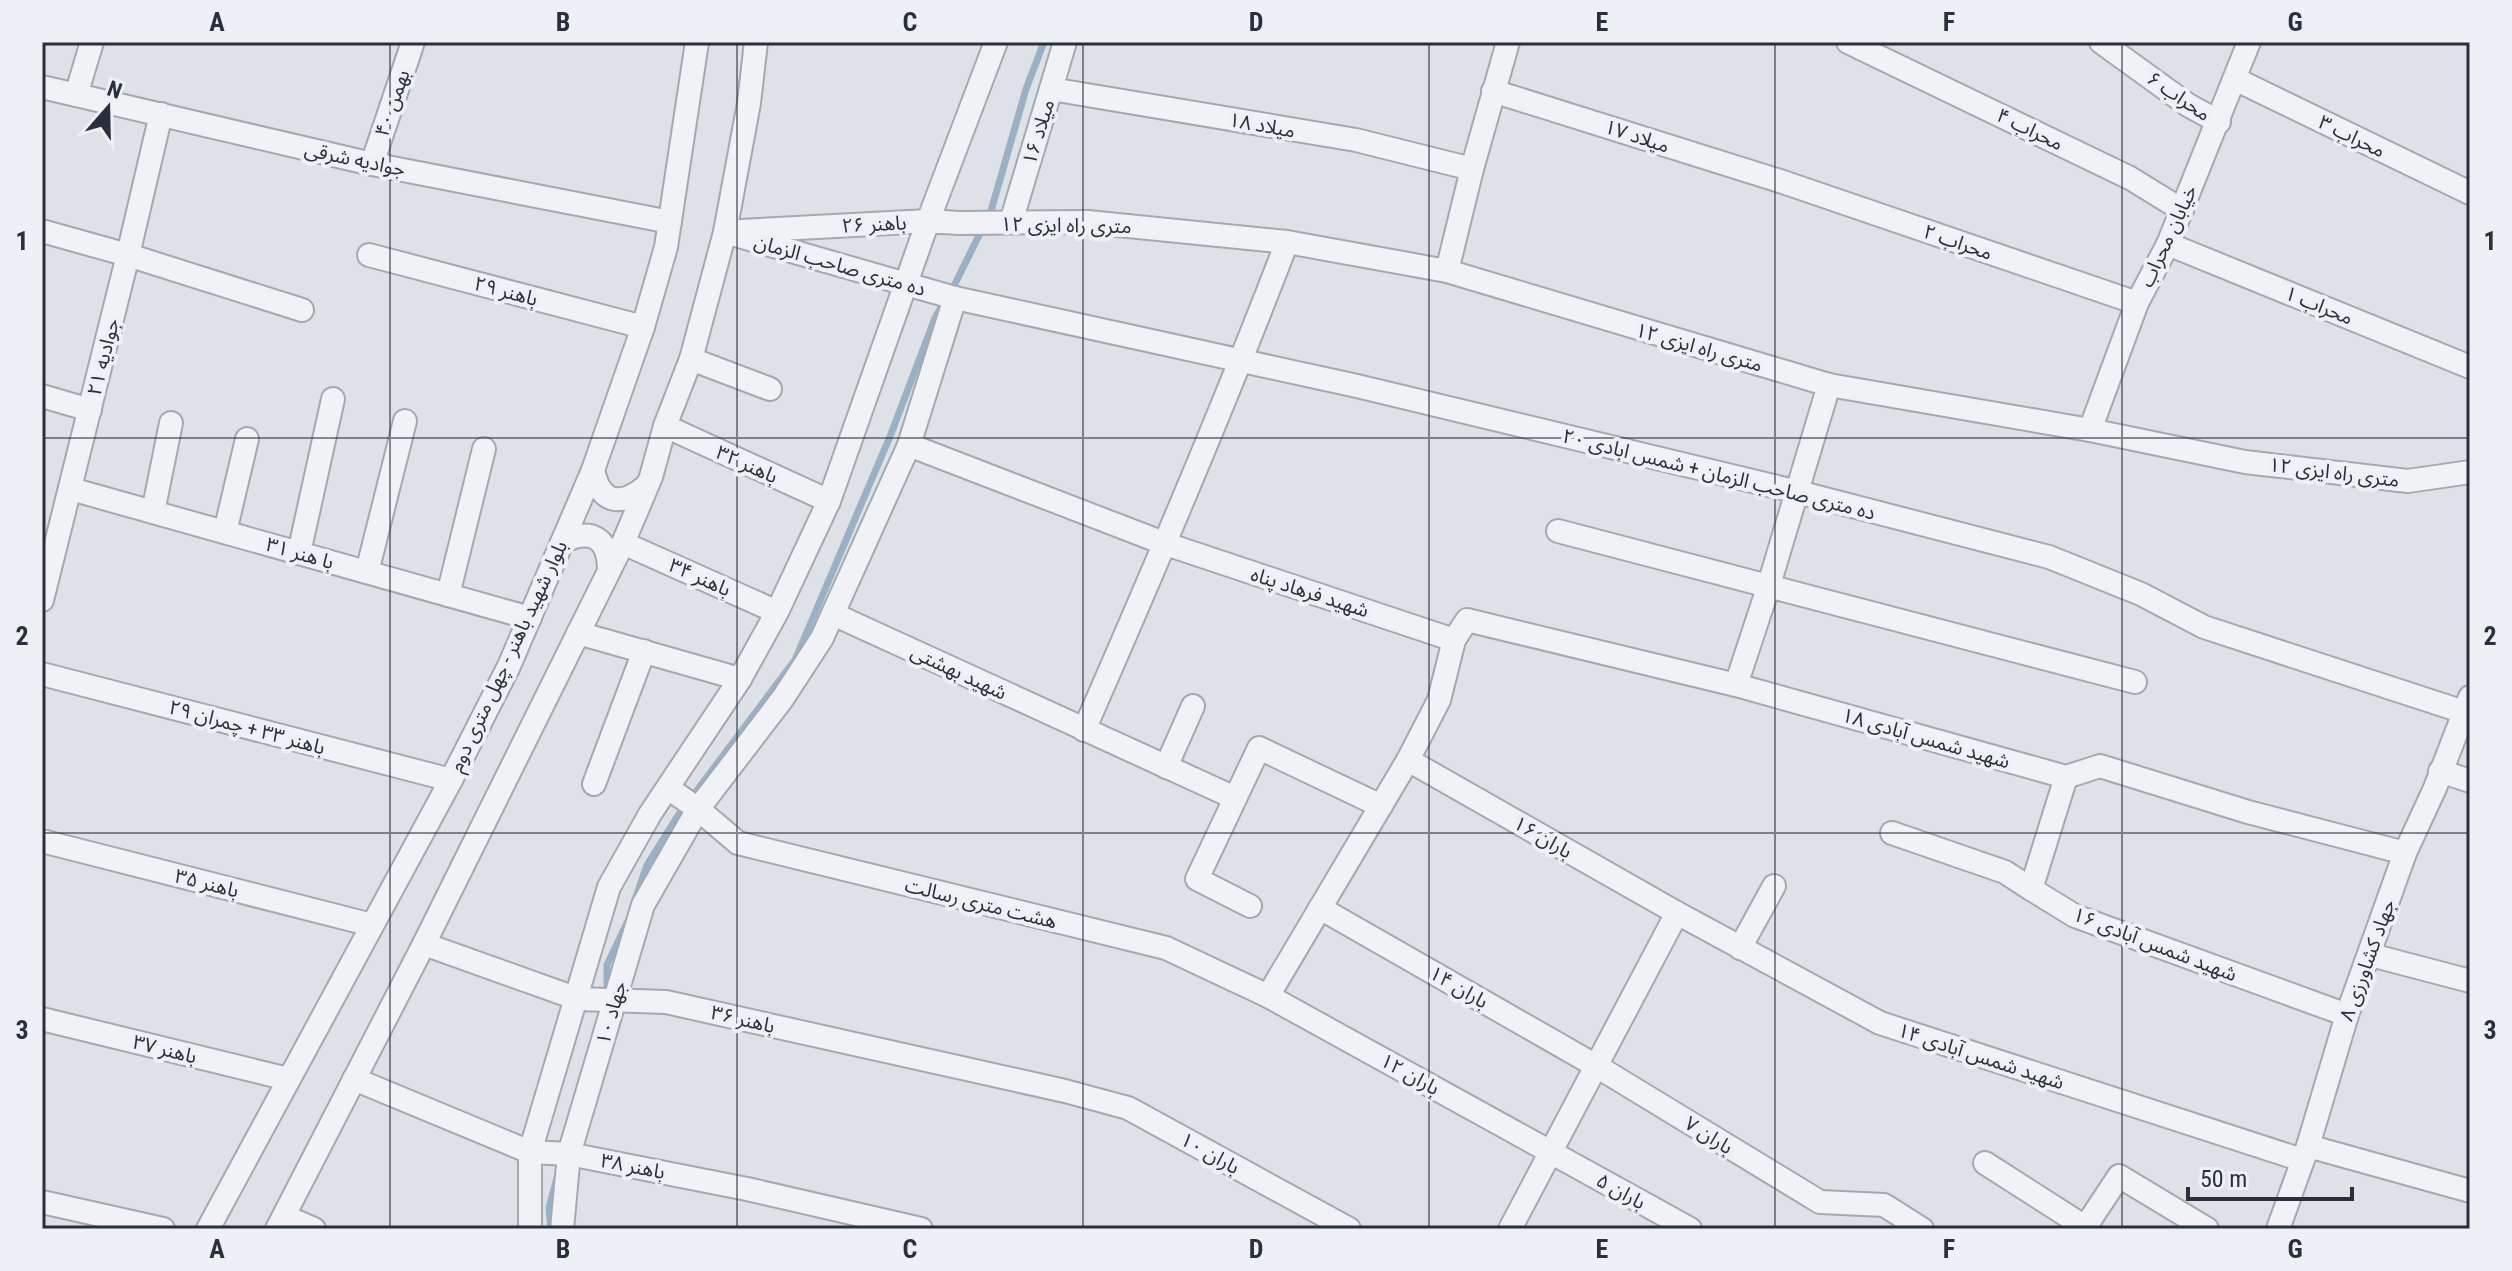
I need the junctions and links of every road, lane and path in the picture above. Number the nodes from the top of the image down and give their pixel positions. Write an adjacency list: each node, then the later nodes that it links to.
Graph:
1 (92, 42): 15 (street)
2 (413, 42): 18 (street, بهمن ۴۰)
3 (697, 42): 24 (street, بلوار شهید باهنر - چهل متری دوم)
4 (756, 42): 27 (street)
5 (996, 42): 23 (street, باهنر ۲۶)
6 (1065, 42): 13 (street, میلاد ۱۶)
7 (1508, 42): 14 (street)
8 (1848, 42): 22 (street, محراب ۴)
9 (2101, 42): 17 (street, محراب ۶)
10 (2249, 42): 11 (street, خیابان محراب)
11 (2235, 79): 17 (street, خیابان محراب); 21 (street, محراب ۳)
12 (42, 87): 15 (street, جوادیه شرقی)
13 (1051, 89): 19 (street, میلاد ۱۸); 25 (street, میلاد ۱۶)
14 (1493, 91): 19 (street); 20 (street, میلاد ۱۷)
15 (76, 95): 16 (street, جوادیه شرقی)
16 (161, 114): 18 (street, جوادیه شرقی); 30 (street, جوادیه ۲۱)
17 (2219, 122): 22 (street, خیابان محراب)
18 (372, 164): 24 (street, جوادیه شرقی)
19 (1472, 169): 32 (street)
20 (1780, 181): 35 (street, محراب ۲)
21 (2470, 193)
22 (2182, 210): 29 (street, خیابان محراب)
23 (928, 221): 25 (street, ۱۲ متری راه ایزی); 27 (street, باهنر ۲۶); 33 (street)
24 (670, 222): 37 (street, بلوار شهید باهنر - چهل متری دوم)
25 (1006, 223): 28 (street, ۱۲ متری راه ایزی)
26 (42, 231): 30 (street)
27 (725, 232): 33 (street, ده متری صاحب الزمان); 38 (street)
28 (1287, 242): 32 (street, ۱۲ متری راه ایزی); 39 (street)
29 (2168, 244): 35 (street, خیابان محراب); 40 (street, محراب ۱)
30 (128, 255): 36 (street); 45 (street, جوادیه ۲۱)
31 (369, 255): 37 (street, باهنر ۲۹)
32 (1447, 271): 41 (street, ۱۲ متری راه ایزی)
33 (904, 285): 34 (street, ده متری صاحب الزمان); 58 (street)
34 (955, 298): 39 (street, ده متری صاحب الزمان + شمس ابادی ۲۰); 51 (street, جهاد ۱۰)
35 (2137, 303): 49 (street, خیابان محراب)
36 (302, 310)
37 (643, 327): 53 (street, بلوار شهید باهنر - چهل متری دوم)
38 (691, 359): 42 (street); 48 (street)
39 (1242, 360): 57 (street, ده متری صاحب الزمان + شمس ابادی ۲۰); 64 (street)
40 (2470, 367)
41 (1829, 385): 49 (street, ۱۲ متری راه ایزی); 57 (street)
42 (770, 389)
43 (42, 396): 45 (street)
44 (333, 399): 65 (street)
45 (90, 410): 56 (street, جوادیه ۲۱)
46 (405, 421): 68 (street)
47 (171, 423): 59 (street)
48 (665, 426): 55 (street); 58 (street, باهنر ۳۲)
49 (2090, 430): 54 (street, ۱۲ متری راه ایزی)
50 (247, 439): 61 (street)
51 (909, 445): 64 (street, شهید فرهاد پناه); 73 (street, جهاد ۱۰)
52 (484, 449): 70 (street)
53 (593, 470): 55 (street); 62 (street, بلوار شهید باهنر - چهل متری دوم)
54 (2470, 472)
55 (645, 487): 63 (street)
56 (71, 489): 59 (street, با هنر ۳۱); 66 (street, جوادیه ۲۱)
57 (1798, 492): 69 (street); 82 (street, ده متری صاحب الزمان + شمس ابادی ۲۰)
58 (829, 501): 72 (street)
59 (153, 512): 61 (street, با هنر ۳۱)
60 (1558, 531): 69 (street)
61 (225, 532): 65 (street, با هنر ۳۱)
62 (562, 542): 67 (street); 74 (street, بلوار شهید باهنر - چهل متری دوم)
63 (623, 543): 67 (street); 72 (street, باهنر ۳۴)
64 (1166, 544): 76 (street, شهید فرهاد پناه); 84 (street)
65 (299, 553): 68 (street, با هنر ۳۱)
66 (47, 562): 71 (street, جوادیه ۲۱)
67 (609, 569): 75 (street)
68 (367, 572): 70 (street, با هنر ۳۱)
69 (1768, 588): 80 (street); 81 (street)
70 (448, 595): 74 (street, با هنر ۳۱)
71 (42, 600)
72 (777, 612): 79 (street)
73 (833, 614): 84 (street, شهید بهشتی); 95 (street, جهاد ۱۰)
74 (530, 618): 89 (street, بلوار شهید باهنر - چهل متری دوم)
75 (578, 633): 77 (street); 105 (street)
76 (1454, 640): 81 (street, شهید شمس آبادی ۱۸); 85 (street)
77 (644, 651): 79 (street); 91 (street)
78 (42, 674): 89 (street, باهنر ۳۳ + چمران ۲۹)
79 (740, 679): 92 (street)
80 (2135, 682)
81 (1736, 685): 88 (street, شهید شمس آبادی ۱۸)
82 (2467, 704): 87 (street, جهاد کشاورزی ۸)
83 (1193, 706): 86 (street)
84 (1084, 730): 86 (street, شهید بهشتی)
85 (1408, 760): 94 (street); 103 (street, باران ۱۶)
86 (1166, 767): 93 (street, شهید بهشتی)
87 (2440, 771): 90 (street); 98 (street, جهاد کشاورزی ۸)
88 (2066, 777): 98 (street, شهید شمس آبادی ۱۸); 100 (street)
89 (451, 780): 104 (street, بلوار شهید باهنر - چهل متری دوم)
90 (2470, 781)
91 (594, 784)
92 (668, 788): 95 (street, هشت متری رسالت); 110 (street)
93 (1235, 798): 94 (street); 101 (street)
94 (1381, 806): 102 (street)
95 (698, 809): 109 (street, هشت متری رسالت); 111 (street, جهاد ۱۰)
96 (1892, 833): 100 (street, شهید شمس آبادی ۱۶)
97 (42, 841): 104 (street, باهنر ۳۵)
98 (2405, 853): 107 (street, جهاد کشاورزی ۸)
99 (1774, 886): 106 (street)
100 (2031, 889): 112 (street, شهید شمس آبادی ۱۶)
101 (1250, 906)
102 (1320, 908): 109 (street); 114 (street, باران ۱۴)
103 (1677, 913): 106 (street, شهید شمس آبادی ۱۴); 114 (street)
104 (372, 925): 115 (street, بلوار شهید باهنر - چهل متری دوم)
105 (424, 944): 110 (street, باهنر ۳۶); 116 (street)
106 (1740, 948): 120 (street, شهید شمس آبادی ۱۴)
107 (2371, 955): 108 (street); 112 (street, جهاد کشاورزی ۸)
108 (2470, 981)
109 (1268, 996): 119 (street, باران ۱۲)
110 (578, 999): 111 (street, باهنر ۳۶); 118 (street)
111 (615, 999): 117 (street, باهنر ۳۶); 121 (street, جهاد ۱۰)
112 (2347, 1015): 120 (street, جهاد کشاورزی ۸)
113 (42, 1019): 115 (street, باهنر ۳۷)
114 (1598, 1067): 119 (street); 136 (street, باران ۷)
115 (288, 1079): 128 (street, بلوار شهید باهنر - چهل متری دوم)
116 (354, 1079): 118 (street, باهنر ۳۸); 125 (street)
117 (1065, 1091): 133 (street, باران ۱۰)
118 (530, 1152): 121 (street, باهنر ۳۸); 130 (street)
119 (1552, 1153): 134 (street); 135 (street, باران ۵)
120 (2305, 1153): 123 (street, شهید شمس آبادی ۱۴); 138 (street, جهاد کشاورزی ۸)
121 (569, 1154): 131 (street, جهاد ۱۰); 132 (street, باهنر ۳۸)
122 (1985, 1163): 126 (street)
123 (2470, 1191)
124 (42, 1202): 127 (street)
125 (280, 1223): 129 (street)
126 (2084, 1228): 137 (street)
127 (163, 1229)
128 (208, 1229)
129 (314, 1229)
130 (530, 1229)
131 (562, 1229)
132 (921, 1229)
133 (1349, 1229)
134 (1510, 1229)
135 (1690, 1229)
136 (1922, 1229)
137 (2207, 1229)
138 (2278, 1229)

